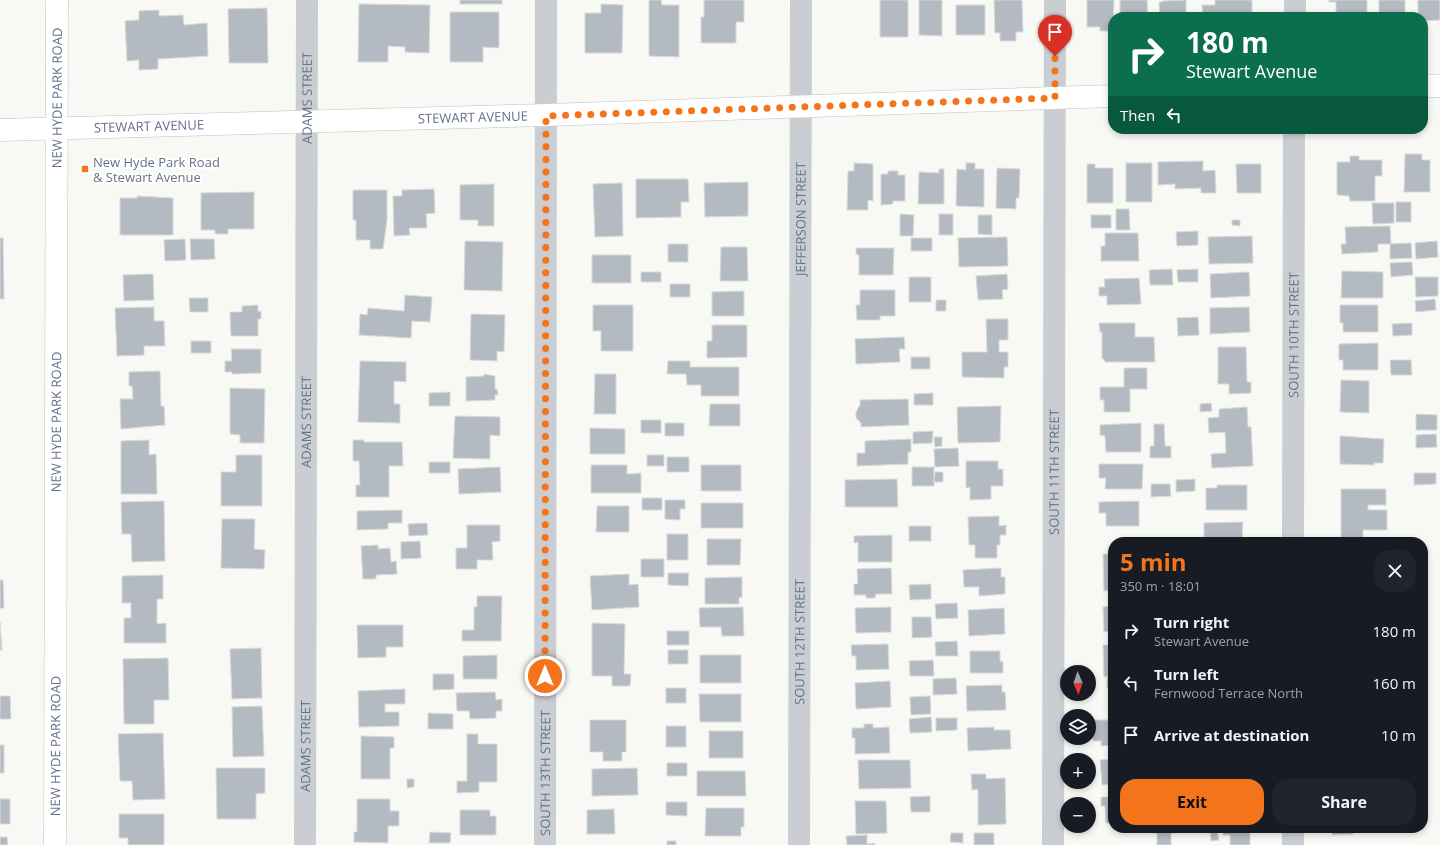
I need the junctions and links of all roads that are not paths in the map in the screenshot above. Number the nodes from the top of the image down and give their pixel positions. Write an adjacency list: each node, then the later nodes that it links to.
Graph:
1 (57, 0): 15 (main road, NEW HYDE PARK ROAD)
2 (307, 0): 14 (street, ADAMS STREET)
3 (546, 0): 13 (street, SOUTH 13TH STREET)
4 (801, 0): 12 (street, JEFFERSON STREET)
5 (1055, 0): 11 (street, SOUTH 11TH STREET)
6 (1295, 0): 7 (street)
7 (1294, 12)
8 (1428, 86): 9 (main road)
9 (1440, 86)
10 (1108, 96): 11 (main road, STEWART AVENUE)
11 (1055, 98): 12 (main road, STEWART AVENUE); 25 (street, SOUTH 11TH STREET)
12 (801, 107): 13 (main road, STEWART AVENUE); 18 (street, JEFFERSON STREET)
13 (546, 116): 14 (main road, STEWART AVENUE); 23 (street, SOUTH 13TH STREET)
14 (306, 122): 15 (main road, STEWART AVENUE); 22 (street, ADAMS STREET)
15 (57, 128): 16 (main road, STEWART AVENUE); 21 (main road, NEW HYDE PARK ROAD)
16 (0, 130)
17 (1294, 134): 19 (street, SOUTH 10TH STREET)
18 (800, 438): 24 (street, SOUTH 12TH STREET)
19 (1294, 537)
20 (1293, 833): 26 (street)
21 (55, 845)
22 (305, 845)
23 (545, 845)
24 (799, 845)
25 (1053, 845)
26 (1293, 845)

